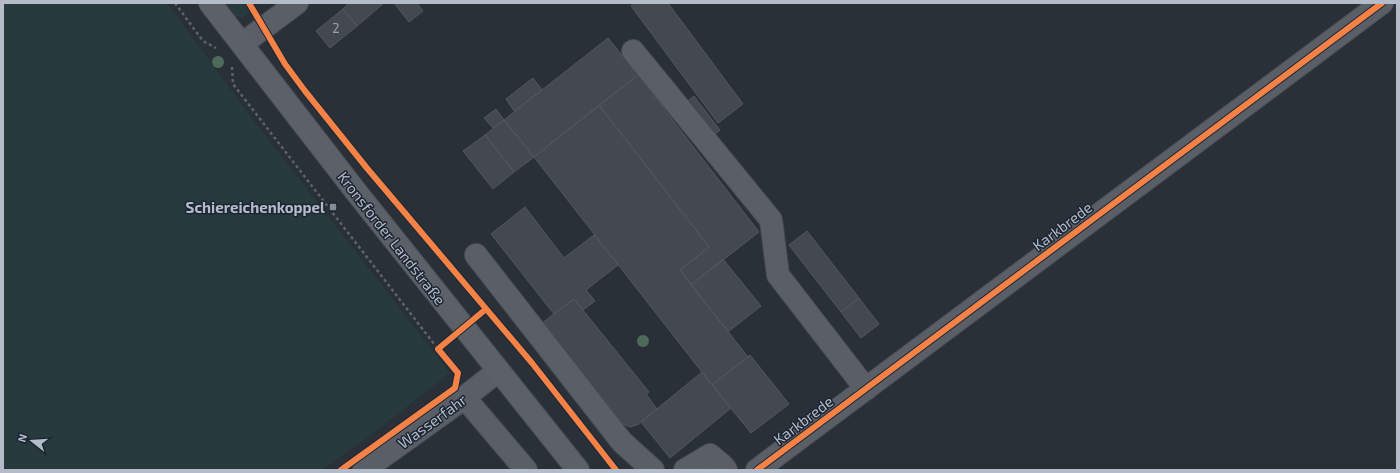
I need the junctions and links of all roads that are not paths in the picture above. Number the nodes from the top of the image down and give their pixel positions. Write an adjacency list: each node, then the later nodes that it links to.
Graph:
1 (210, 3): 4 (main road, Kronsforder Landstraße)
2 (1382, 3): 8 (street, Karkbrede)
3 (285, 7): 4 (street)
4 (242, 44): 7 (main road, Kronsforder Landstraße)
5 (634, 50): 8 (street)
6 (476, 255): 13 (street)
7 (498, 371): 9 (street, Wasserfahr); 12 (main road, Kronsforder Landstraße)
8 (866, 389): 16 (street, Karkbrede)
9 (464, 397): 10 (street, Wasserfahr); 11 (street)
10 (364, 470)
11 (526, 470)
12 (578, 470)
13 (653, 470)
14 (685, 470): 15 (street)
15 (726, 470)
16 (758, 470)

